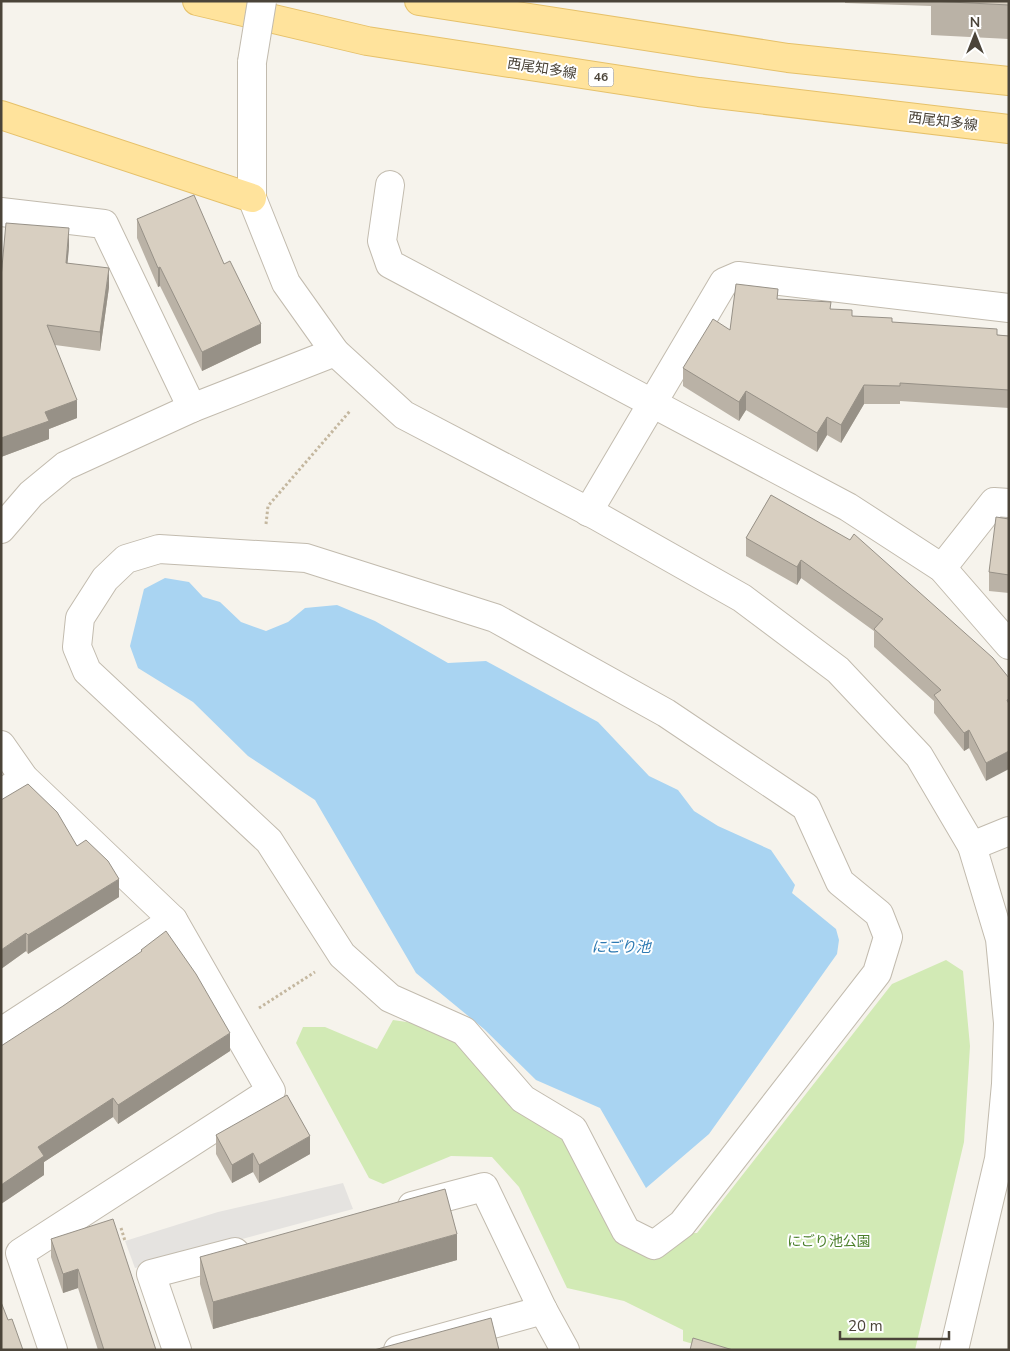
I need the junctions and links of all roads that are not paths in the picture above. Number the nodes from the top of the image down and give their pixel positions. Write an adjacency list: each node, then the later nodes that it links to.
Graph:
1 (197, 1): 6 (main road, 西尾知多線 / 46)
2 (262, 1): 8 (street, bridge)
3 (418, 1): 4 (main road)
4 (1009, 81)
5 (1, 115): 8 (main road)
6 (1009, 129)
7 (390, 185): 12 (street)
8 (252, 198): 11 (street)
9 (1, 212): 13 (street)
10 (1009, 308): 12 (street)
11 (335, 352): 13 (street); 15 (street)
12 (652, 402): 15 (street); 18 (street)
13 (192, 408): 16 (street)
14 (1009, 503): 18 (street)
15 (588, 512): 24 (street)
16 (1, 529)
17 (264, 554): 17 (street)
18 (942, 568): 19 (street)
19 (1009, 645)
20 (1, 745): 21 (street)
21 (24, 778): 22 (street); 25 (street)
22 (1, 794)
23 (1009, 831): 24 (street)
24 (972, 846): 34 (street)
25 (173, 920): 26 (street); 30 (street)
26 (1, 1032)
27 (389, 1212): 29 (street)
28 (256, 1247): 31 (street)
29 (543, 1310): 32 (street); 33 (street)
30 (53, 1350)
31 (177, 1350)
32 (398, 1350)
33 (565, 1350)
34 (954, 1350)

